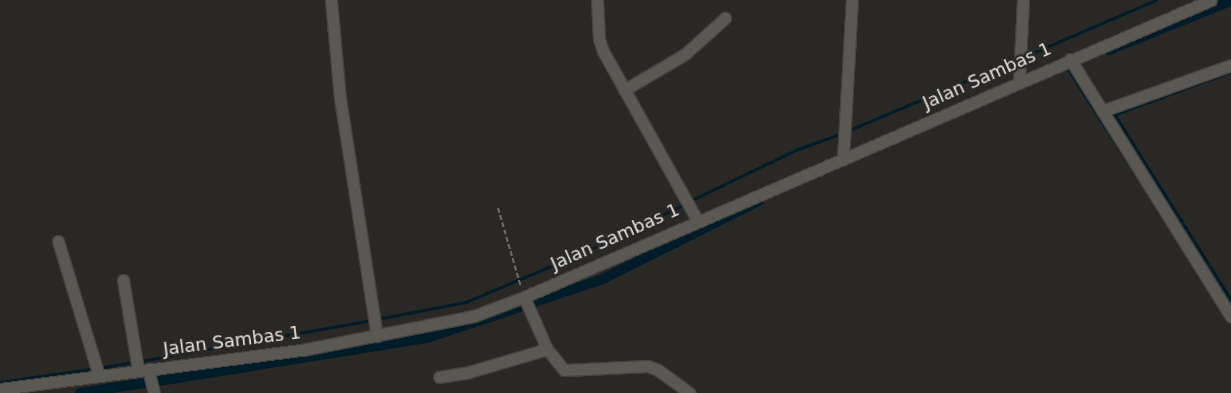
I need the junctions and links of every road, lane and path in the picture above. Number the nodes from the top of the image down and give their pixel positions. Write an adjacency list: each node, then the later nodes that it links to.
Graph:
1 (331, 0): 19 (street)
2 (598, 0): 10 (street)
3 (852, 0): 12 (street)
4 (1023, 0): 9 (street)
5 (1211, 0): 7 (street, Jalan Sambas 1)
6 (725, 18): 10 (street)
7 (1070, 59): 9 (street, Jalan Sambas 1); 11 (street)
8 (1231, 65): 11 (street)
9 (1019, 82): 12 (street, Jalan Sambas 1)
10 (624, 90): 14 (street)
11 (1102, 111): 18 (street)
12 (843, 159): 14 (street, Jalan Sambas 1)
13 (498, 208): 17 (path)
14 (697, 220): 17 (street, Jalan Sambas 1)
15 (58, 241): 22 (street)
16 (122, 280): 21 (street)
17 (524, 297): 19 (street, Jalan Sambas 1); 20 (street)
18 (1231, 317)
19 (377, 336): 21 (street, Jalan Sambas 1)
20 (546, 349): 23 (street); 27 (street)
21 (142, 369): 22 (street, Jalan Sambas 1); 26 (street)
22 (99, 376): 25 (street, Jalan Sambas 1)
23 (439, 377)
24 (0, 389): 25 (street, Jalan Sambas 1)
25 (28, 389)
26 (154, 393)
27 (690, 393)

